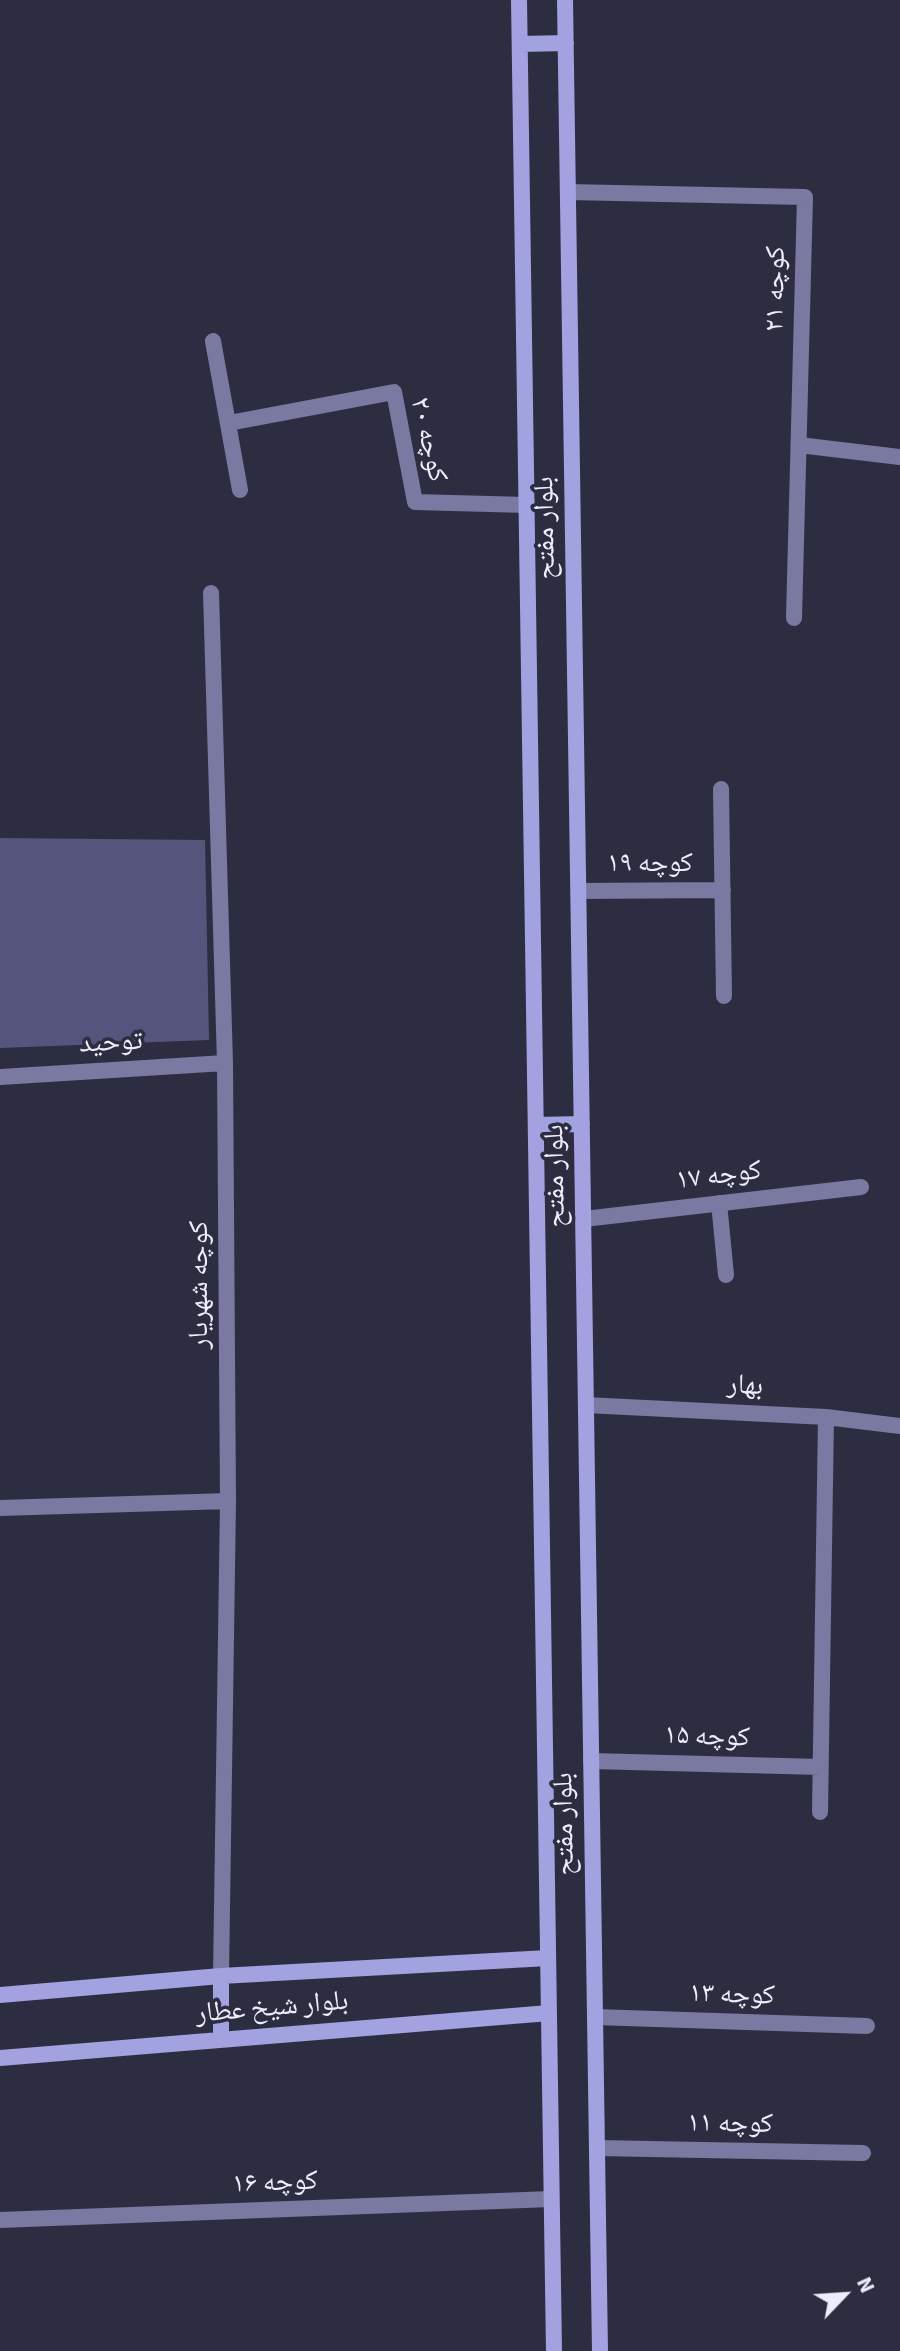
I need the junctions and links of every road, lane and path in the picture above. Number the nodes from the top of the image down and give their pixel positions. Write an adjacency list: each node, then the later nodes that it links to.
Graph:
1 (519, 0): 4 (street, بلوار مفتح)
2 (565, 0): 3 (street, بلوار مفتح)
3 (566, 43): 4 (street); 5 (street, بلوار مفتح)
4 (520, 44): 11 (street, بلوار مفتح)
5 (568, 192): 8 (street, کوچه ۲۱); 16 (street, بلوار مفتح)
6 (213, 341): 7 (street)
7 (229, 423): 10 (street); 11 (street, کوچه ۲۰)
8 (799, 445): 9 (street); 13 (street, کوچه ۲۱)
9 (900, 457)
10 (240, 490)
11 (527, 505): 21 (street, بلوار مفتح)
12 (211, 593): 18 (street, کوچه شهریار)
13 (794, 618)
14 (721, 789): 15 (street)
15 (723, 890): 16 (street, کوچه ۱۹); 17 (street)
16 (579, 891): 20 (street, بلوار مفتح)
17 (724, 996)
18 (225, 1063): 19 (street, توحید); 29 (street, کوچه شهریار)
19 (0, 1077)
20 (582, 1124): 21 (street); 24 (street, بلوار مفتح)
21 (536, 1125): 34 (street, بلوار مفتح)
22 (861, 1187): 23 (street, کوچه ۱۷)
23 (719, 1203): 24 (street, کوچه ۱۷); 25 (street)
24 (584, 1219): 26 (street, بلوار مفتح)
25 (726, 1275)
26 (586, 1405): 27 (street, بهار); 31 (street, بلوار مفتح)
27 (826, 1417): 28 (street, بهار); 32 (street)
28 (900, 1426)
29 (228, 1501): 30 (street); 35 (street, کوچه شهریار)
30 (0, 1508)
31 (591, 1761): 32 (street, کوچه ۱۵); 38 (street, بلوار مفتح)
32 (821, 1767): 33 (street)
33 (820, 1812)
34 (548, 1958): 35 (street, بلوار شیخ عطار); 37 (street, بلوار مفتح)
35 (221, 1976): 36 (street, بلوار شیخ عطار); 40 (street)
36 (0, 1995)
37 (549, 2013): 40 (street, بلوار شیخ عطار); 44 (street, بلوار مفتح)
38 (595, 2017): 39 (street, کوچه ۱۳); 42 (street, بلوار مفتح)
39 (867, 2026)
40 (221, 2038): 41 (street, بلوار شیخ عطار)
41 (0, 2058)
42 (597, 2148): 43 (street, کوچه ۱۱); 47 (street, بلوار مفتح)
43 (863, 2153)
44 (551, 2199): 45 (street, کوچه ۱۶); 46 (street, بلوار مفتح)
45 (0, 2220)
46 (554, 2351)
47 (600, 2351)

